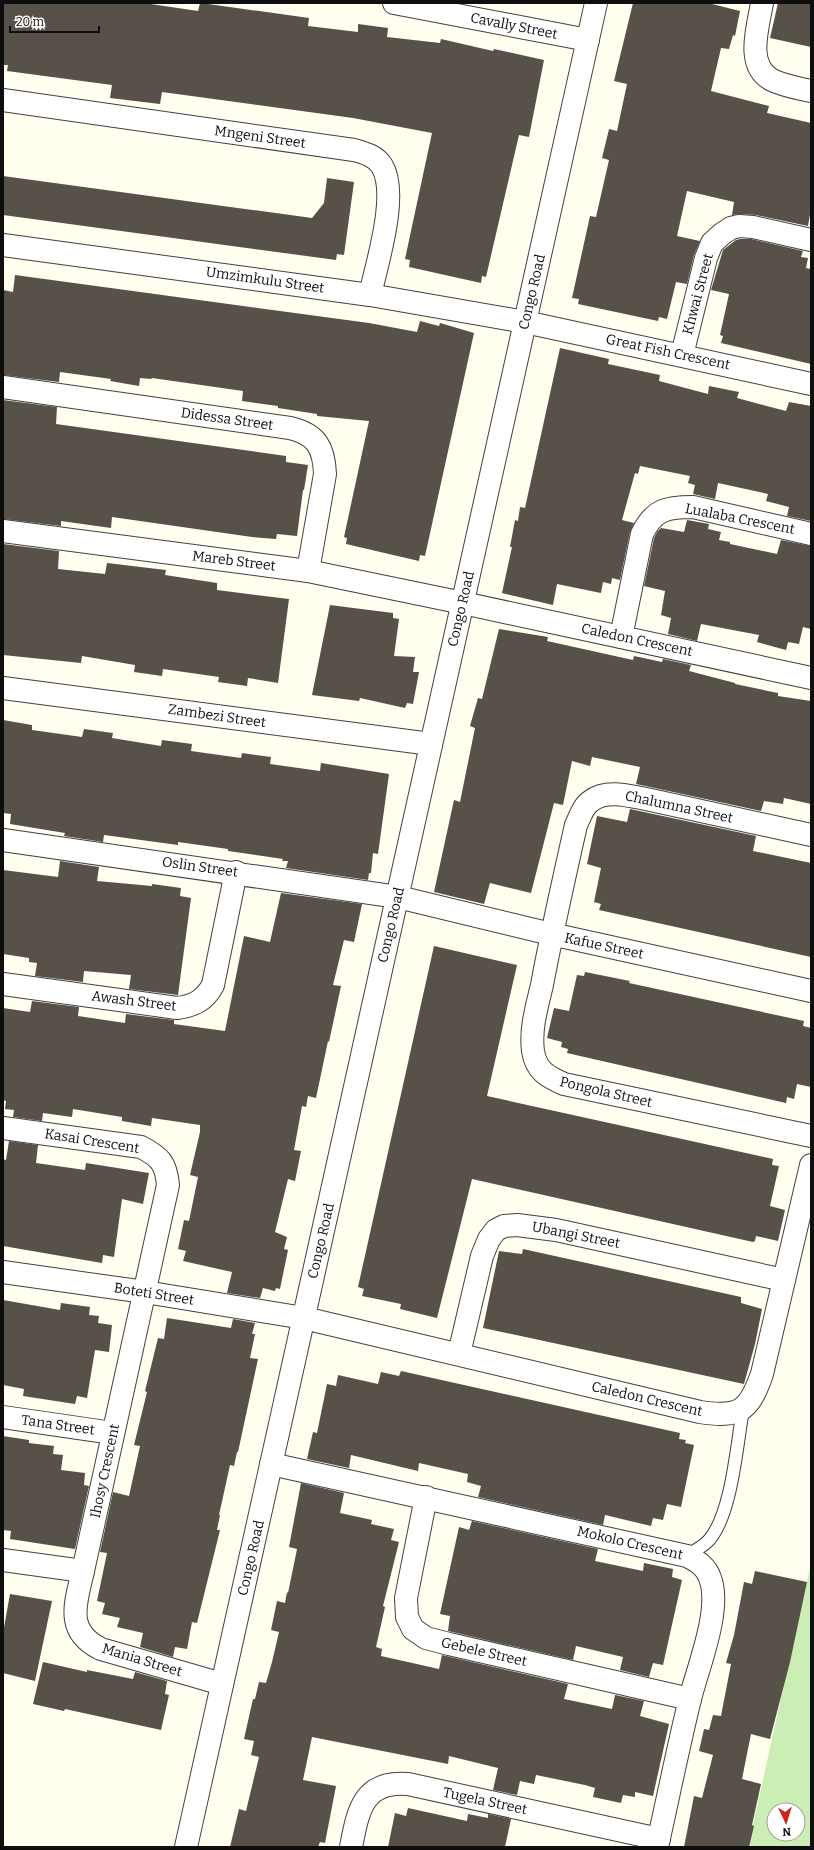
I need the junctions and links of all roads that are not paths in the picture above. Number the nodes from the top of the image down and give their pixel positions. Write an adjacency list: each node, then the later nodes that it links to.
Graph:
1 (394, 3): 4 (street, Cavally Street)
2 (596, 3): 5 (street, Congo Road)
3 (762, 3): 6 (street)
4 (424, 5): 5 (street, Cavally Street)
5 (588, 40): 11 (street, Congo Road)
6 (811, 91)
7 (3, 100): 10 (street, Mngeni Street)
8 (811, 240): 12 (street, Khwai Street)
9 (3, 245): 10 (street, Umzimkulu Street)
10 (370, 295): 11 (street, Umzimkulu Street)
11 (525, 322): 12 (street, Great Fish Crescent); 18 (street, Congo Road)
12 (682, 355): 13 (street, Great Fish Crescent)
13 (811, 384)
14 (3, 387): 17 (street, Didessa Street)
15 (3, 531): 17 (street, Mareb Street)
16 (811, 534): 19 (street, Lualaba Crescent)
17 (308, 571): 18 (street, Mareb Street)
18 (463, 603): 19 (street, Caledon Crescent); 22 (street, Congo Road)
19 (621, 637): 20 (street, Caledon Crescent)
20 (811, 678)
21 (3, 688): 22 (street, Zambezi Street)
22 (431, 744): 26 (street, Congo Road)
23 (811, 835): 27 (street, Chalumna Street)
24 (3, 840): 25 (street, Oslin Street)
25 (236, 872): 26 (street, Oslin Street); 28 (street, Awash Street)
26 (398, 897): 27 (street, Kafue Street); 36 (street, Congo Road)
27 (551, 934): 29 (street, Kafue Street); 31 (street, Pongola Street)
28 (3, 984)
29 (811, 991)
30 (3, 1128): 35 (street, Kasai Crescent)
31 (811, 1136)
32 (811, 1165): 34 (street)
33 (3, 1272): 35 (street, Boteti Street)
34 (784, 1280): 37 (street, Ubangi Street); 38 (street)
35 (145, 1292): 36 (street, Boteti Street); 40 (street, Ihosy Crescent)
36 (304, 1318): 37 (street, Caledon Crescent); 41 (street, Congo Road)
37 (459, 1354): 38 (street, Caledon Crescent)
38 (743, 1409): 43 (lane)
39 (3, 1417): 40 (street, Tana Street)
40 (113, 1433): 45 (street, Ihosy Crescent)
41 (271, 1464): 42 (street, Mokolo Crescent); 46 (street, Congo Road)
42 (426, 1497): 43 (street, Mokolo Crescent); 47 (street, Gebele Street)
43 (687, 1556): 47 (street, Mokolo Crescent)
44 (3, 1560): 45 (street)
45 (83, 1571): 46 (street, Mania Street)
46 (222, 1684): 49 (street, Congo Road)
47 (690, 1699): 48 (street, Mokolo Crescent)
48 (658, 1843): 50 (street, Tugela Street)
49 (186, 1847)
50 (351, 1847)

